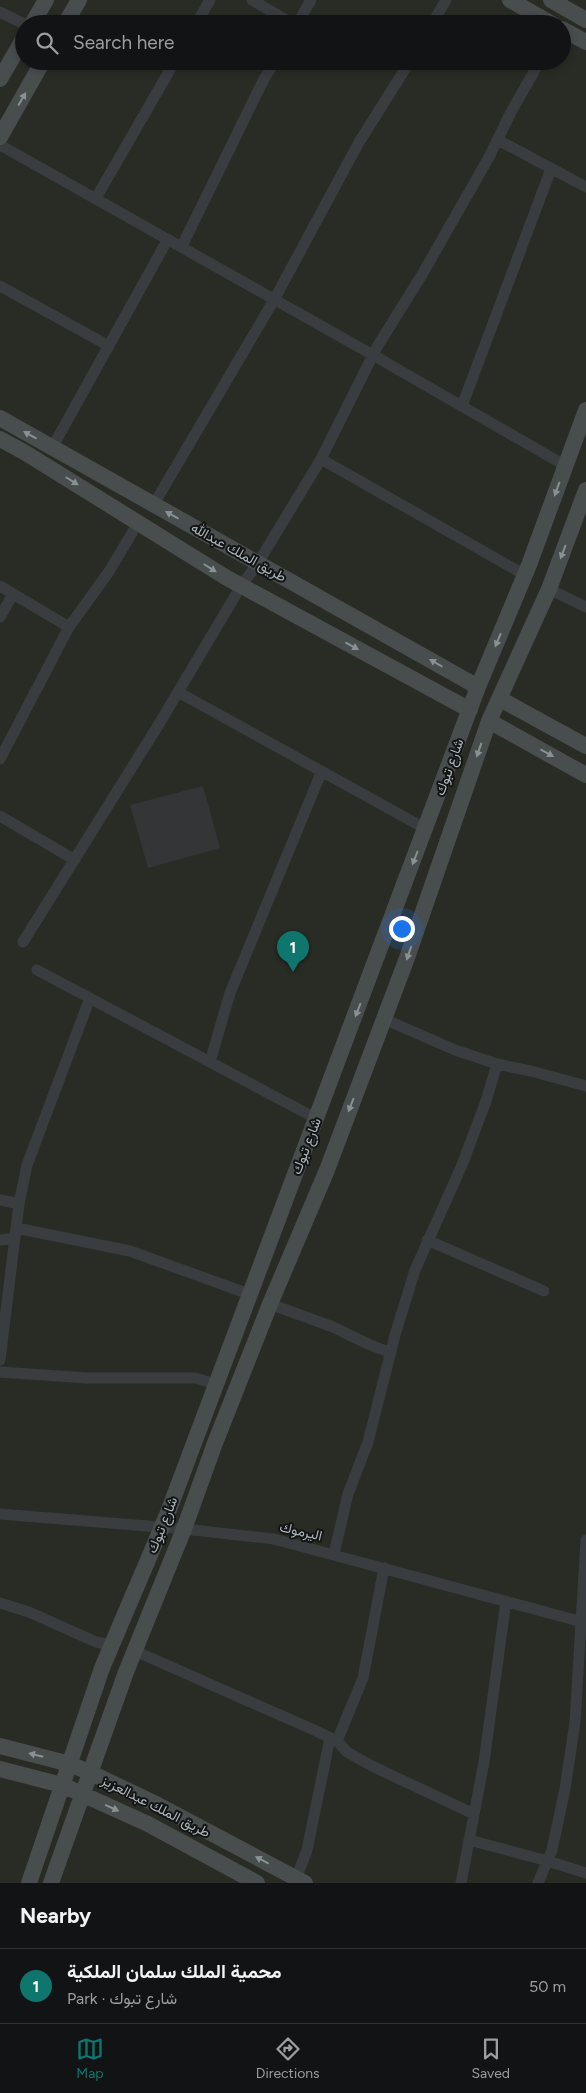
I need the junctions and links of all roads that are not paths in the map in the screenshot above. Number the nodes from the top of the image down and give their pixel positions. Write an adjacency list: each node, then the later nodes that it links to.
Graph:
1 (46, 0): 10 (main road)
2 (79, 0): 11 (main road)
3 (210, 0): 12 (street)
4 (252, 0): 13 (street)
5 (311, 0): 14 (street)
6 (446, 0): 15 (street)
7 (510, 0): 16 (main road)
8 (551, 0): 18 (main road)
9 (0, 12): 17 (street)
10 (37, 15)
11 (70, 15)
12 (201, 15)
13 (278, 15)
14 (302, 15)
15 (437, 15)
16 (536, 15)
17 (15, 20)
18 (586, 20)
19 (571, 34): 20 (main road)
20 (586, 42)
21 (15, 54): 27 (main road)
22 (38, 70): 28 (main road, one-way to 22)
23 (170, 70): 33 (street)
24 (270, 70): 35 (street)
25 (404, 70): 37 (street)
26 (535, 70): 29 (street)
27 (0, 80)
28 (0, 137)
29 (498, 140): 31 (street); 39 (street)
30 (0, 145): 33 (street)
31 (551, 169): 32 (street); 40 (street)
32 (586, 187)
33 (96, 198): 34 (street)
34 (168, 239): 35 (street); 38 (street)
35 (182, 246): 37 (street)
36 (0, 286): 38 (street)
37 (274, 300): 39 (street); 48 (street)
38 (109, 346): 44 (street)
39 (373, 355): 40 (street); 45 (street)
40 (462, 406): 46 (street)
41 (0, 418): 44 (main road, طريق الملك عبدالله, one-way to 41)
42 (584, 421): 46 (main road, شارع تبوك)
43 (0, 439): 49 (main road, طريق الملك عبدالله, one-way to 49)
44 (52, 448): 48 (main road, طريق الملك عبدالله)
45 (322, 459): 50 (street); 51 (street)
46 (566, 466): 51 (main road, شارع تبوك, one-way to 51)
47 (586, 490): 54 (main road, شارع تبوك, one-way to 54)
48 (154, 504): 50 (main road, طريق الملك عبدالله, one-way to 48)
49 (138, 522): 53 (main road, طريق الملك عبدالله, one-way to 53); 58 (street)
50 (258, 562): 53 (street); 59 (main road, طريق الملك عبدالله, one-way to 50)
51 (525, 575): 59 (main road, شارع تبوك, one-way to 59)
52 (0, 586): 55 (street)
53 (241, 586): 60 (street); 62 (main road, طريق الملك عبدالله, one-way to 62)
54 (549, 589): 56 (street); 61 (main road, شارع تبوك)
55 (13, 594): 57 (street); 58 (street)
56 (586, 607)
57 (0, 617)
58 (69, 627): 65 (street)
59 (478, 687): 62 (main road, شارع تبوك)
60 (178, 692): 66 (street); 70 (street)
61 (500, 699): 63 (main road, شارع تبوك); 64 (main road)
62 (470, 710): 69 (main road, شارع تبوك)
63 (489, 721): 67 (main road, one-way to 67); 74 (main road, شارع تبوك, one-way to 74)
64 (586, 746)
65 (0, 759)
66 (322, 773): 69 (street); 75 (street)
67 (586, 775)
68 (0, 816): 70 (street)
69 (426, 829): 78 (main road, شارع تبوك, one-way to 78)
70 (75, 860): 71 (street)
71 (23, 942)
72 (38, 970): 73 (street)
73 (90, 998): 75 (street); 80 (street)
74 (384, 1020): 76 (street); 86 (main road, شارع تبوك, one-way to 86)
75 (210, 1062): 78 (street)
76 (497, 1064): 77 (street); 83 (street)
77 (586, 1086)
78 (317, 1119): 85 (main road, شارع تبوك)
79 (0, 1200): 80 (street)
80 (19, 1204): 81 (street)
81 (16, 1233): 82 (street); 85 (street); 88 (street)
82 (0, 1240)
83 (427, 1240): 84 (street); 87 (street)
84 (544, 1291)
85 (249, 1294): 90 (main road, شارع تبوك)
86 (270, 1304): 87 (street); 93 (main road, شارع تبوك)
87 (391, 1353): 95 (street)
88 (0, 1360)
89 (0, 1372): 90 (street)
90 (216, 1384): 92 (main road, شارع تبوك)
91 (0, 1514): 92 (street, اليرموك)
92 (160, 1528): 93 (street, اليرموك); 100 (main road, شارع تبوك)
93 (184, 1529): 95 (street, اليرموك); 101 (main road, شارع تبوك)
94 (586, 1540): 99 (street)
95 (334, 1554): 96 (street, اليرموك)
96 (384, 1568): 97 (street, اليرموك); 102 (street)
97 (506, 1601): 99 (street, اليرموك); 109 (street)
98 (0, 1602): 100 (street)
99 (584, 1622): 111 (street)
100 (111, 1646): 104 (main road, شارع تبوك)
101 (135, 1651): 102 (street); 106 (main road, شارع تبوك)
102 (333, 1740): 109 (street); 113 (street)
103 (0, 1746): 104 (main road, طريق الملك عبدالعزيز, one-way to 103)
104 (70, 1764): 106 (main road, طريق الملك عبدالعزيز); 107 (main road, شارع تبوك)
105 (0, 1769): 107 (main road, طريق الملك عبدالعزيز)
106 (91, 1773): 108 (main road, شارع تبوك); 113 (main road, طريق الملك عبدالعزيز, one-way to 106)
107 (62, 1785): 108 (main road, طريق الملك عبدالعزيز); 114 (main road, شارع تبوك)
108 (83, 1795): 115 (main road, شارع تبوك); 116 (main road, طريق الملك عبدالعزيز, one-way to 116)
109 (474, 1814): 110 (street)
110 (469, 1840): 111 (street); 117 (street)
111 (548, 1861): 112 (street); 118 (street)
112 (586, 1873)
113 (301, 1881)
114 (29, 1883)
115 (51, 1883)
116 (257, 1883)
117 (461, 1883)
118 (538, 1883)

